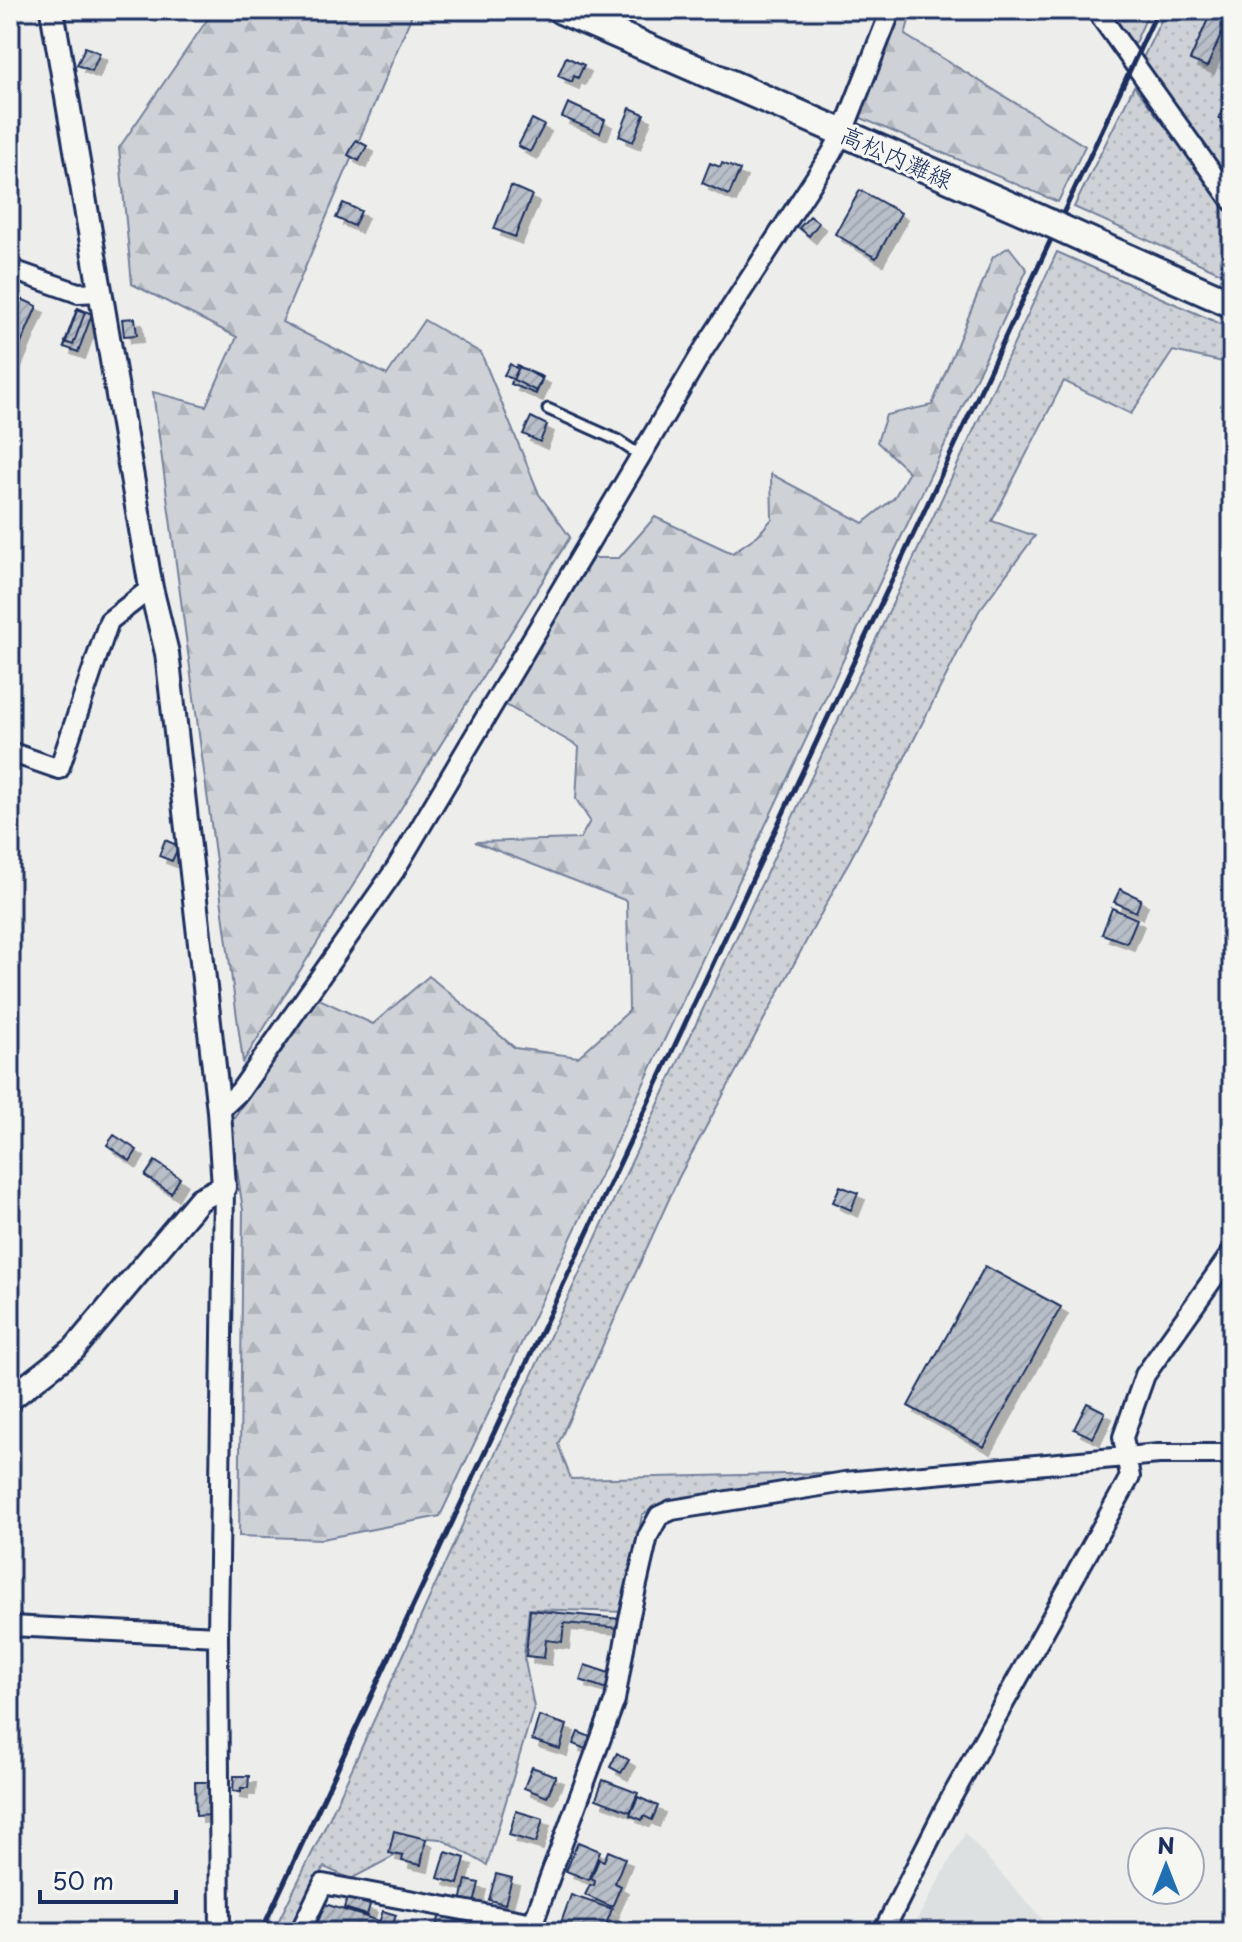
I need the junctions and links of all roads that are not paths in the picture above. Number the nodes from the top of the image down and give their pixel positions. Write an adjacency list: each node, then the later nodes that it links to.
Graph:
1 (52, 10): 8 (street)
2 (561, 10): 5 (main road, 高松内灘線)
3 (891, 10): 5 (street)
4 (1096, 10): 6 (street)
5 (843, 132): 9 (main road, 高松内灘線, bridge); 11 (street)
6 (1232, 201)
7 (10, 269): 8 (street)
8 (101, 292): 12 (street)
9 (1232, 304)
10 (548, 409): 11 (lane)
11 (641, 456): 14 (street)
12 (151, 588): 13 (street); 14 (street)
13 (10, 752)
14 (219, 1111): 15 (street)
15 (224, 1187): 17 (street); 21 (street)
16 (1232, 1252): 19 (street)
17 (10, 1399)
18 (1232, 1454): 19 (street)
19 (1125, 1458): 23 (street); 24 (street)
20 (10, 1626): 21 (street)
21 (218, 1636): 22 (street)
22 (220, 1932)
23 (300, 1932)
24 (883, 1932)

